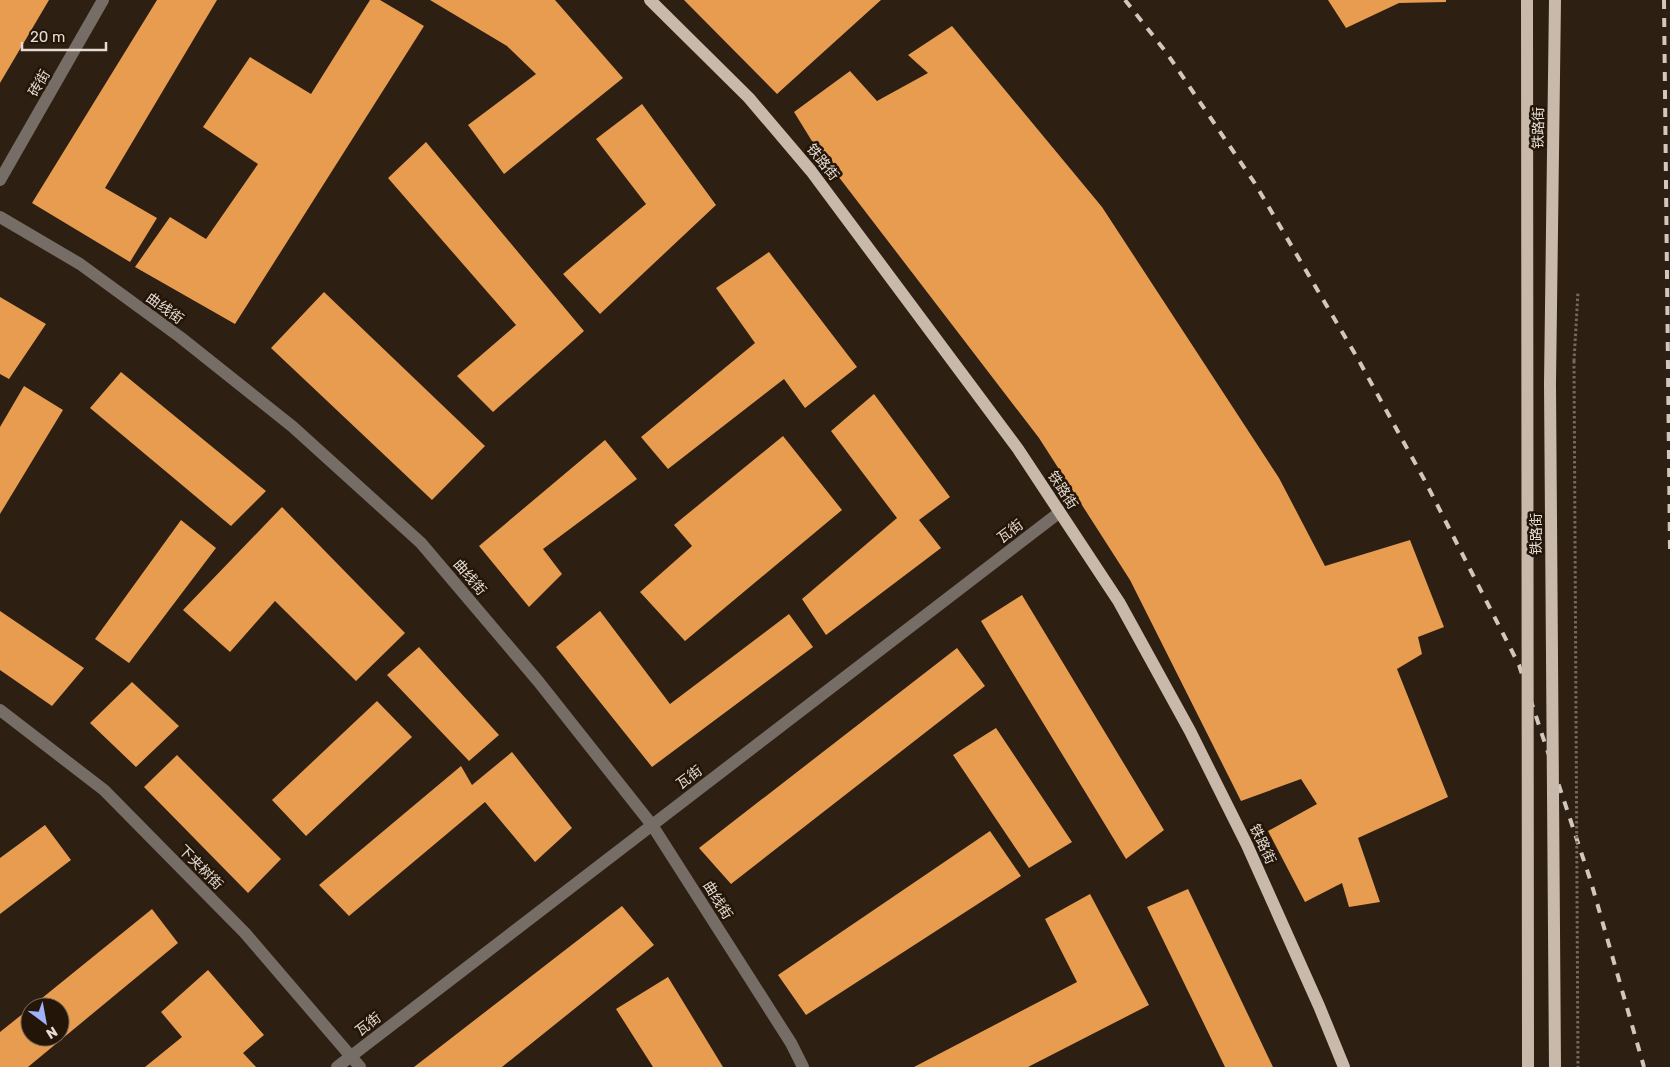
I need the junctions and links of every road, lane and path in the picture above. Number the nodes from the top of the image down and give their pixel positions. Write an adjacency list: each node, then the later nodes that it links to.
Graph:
1 (104, 0): 5 (street, 砖街)
2 (650, 0): 8 (main road, 铁路街)
3 (1527, 0): 16 (main road, bridge)
4 (1555, 0): 17 (main road, 铁路街, bridge)
5 (0, 180)
6 (0, 218): 10 (street, 曲线街)
7 (1578, 292): 18 (path, bridge)
8 (1060, 512): 10 (street, 瓦街); 15 (main road, 铁路街)
9 (0, 710): 11 (street, 下夹树街)
10 (652, 825): 11 (street, 瓦街); 14 (street, 曲线街)
11 (351, 1056): 12 (street, 瓦街); 13 (street, 下夹树街)
12 (337, 1067)
13 (360, 1067)
14 (802, 1067)
15 (1344, 1067)
16 (1528, 1067)
17 (1555, 1067)
18 (1578, 1067)

